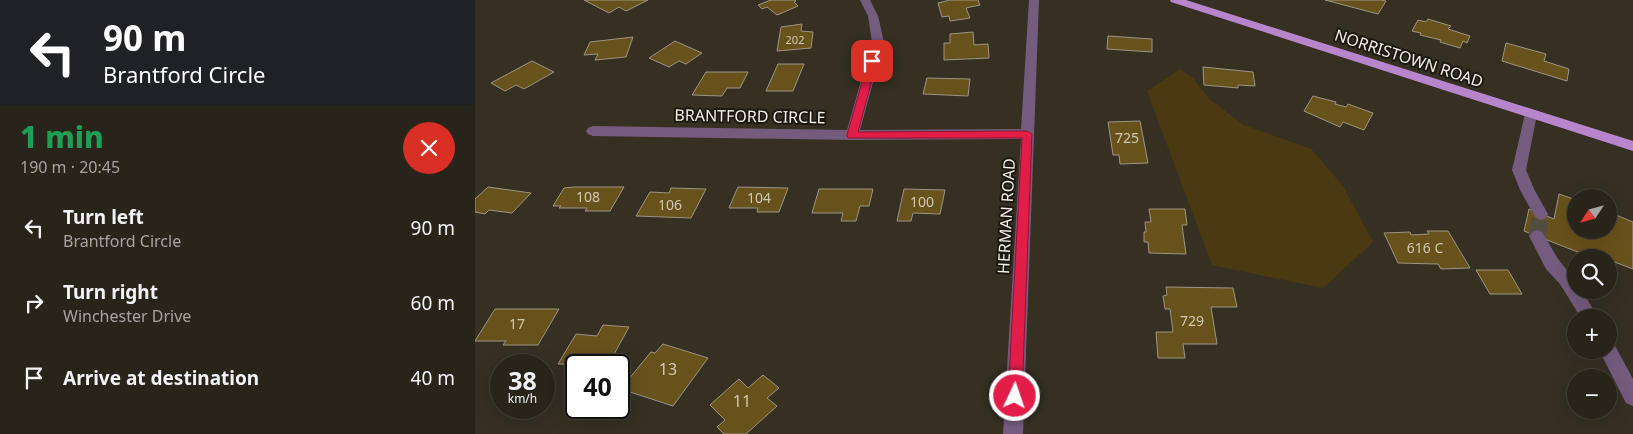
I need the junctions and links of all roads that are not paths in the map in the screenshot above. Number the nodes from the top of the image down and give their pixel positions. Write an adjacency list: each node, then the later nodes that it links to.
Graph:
1 (865, 0): 7 (street)
2 (1034, 0): 6 (street, HERMAN ROAD)
3 (1175, 0): 4 (main road, NORRISTOWN ROAD)
4 (1531, 114): 8 (main road, NORRISTOWN ROAD); 9 (street)
5 (593, 131): 7 (street, BRANTFORD CIRCLE)
6 (1027, 134): 7 (street, BRANTFORD CIRCLE); 14 (street, HERMAN ROAD)
7 (852, 135)
8 (1633, 146)
9 (1541, 214)
10 (1537, 236): 11 (street)
11 (1584, 309)
12 (1612, 359): 13 (street)
13 (1633, 398)
14 (1013, 434)

